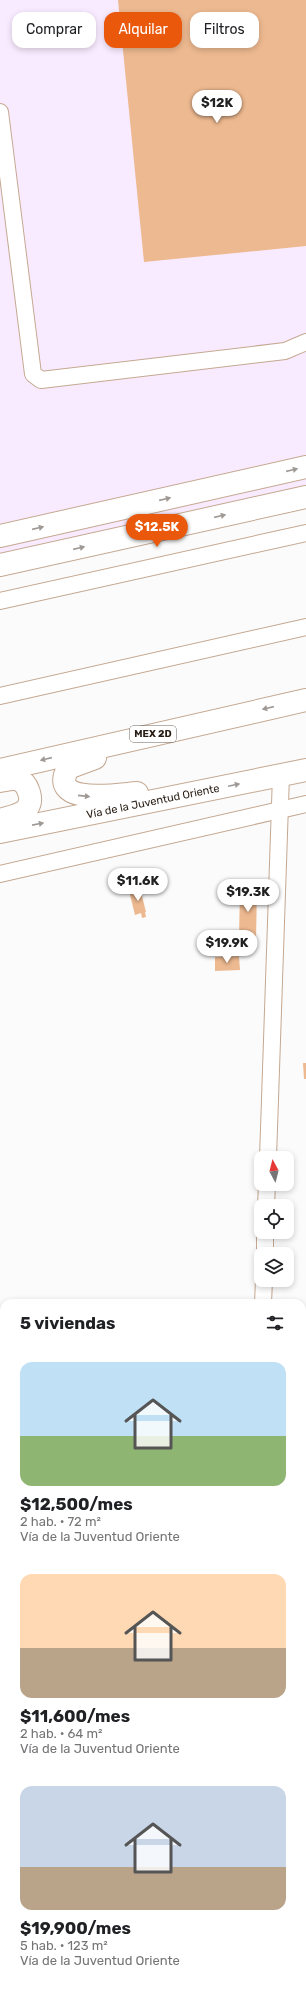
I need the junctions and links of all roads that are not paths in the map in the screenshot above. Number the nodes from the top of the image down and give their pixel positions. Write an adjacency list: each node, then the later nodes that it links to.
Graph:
1 (0, 112): 2 (lane)
2 (306, 342)
3 (306, 467): 6 (main road, one-way to 3)
4 (306, 497): 7 (main road, one-way to 4)
5 (306, 533): 8 (lane)
6 (0, 536)
7 (0, 565)
8 (0, 601)
9 (306, 627): 10 (lane)
10 (0, 696)
11 (306, 700): 12 (main road, MEX 2D, one-way to 12)
12 (159, 733): 13 (main road, MEX 2D, one-way to 13); 17 (main road, one-way to 17)
13 (0, 770)
14 (306, 770): 15 (main road, Vía de la Juventud Oriente)
15 (281, 775): 17 (main road, Vía de la Juventud Oriente, one-way to 15); 19 (lane)
16 (0, 781): 20 (main road)
17 (176, 797): 21 (main road, Vía de la Juventud Oriente, one-way to 17)
18 (306, 804): 19 (lane)
19 (280, 810): 22 (lane); 23 (lane)
20 (0, 820)
21 (0, 832)
22 (0, 874)
23 (268, 1151)
24 (264, 1287): 25 (lane)
25 (263, 1299)

